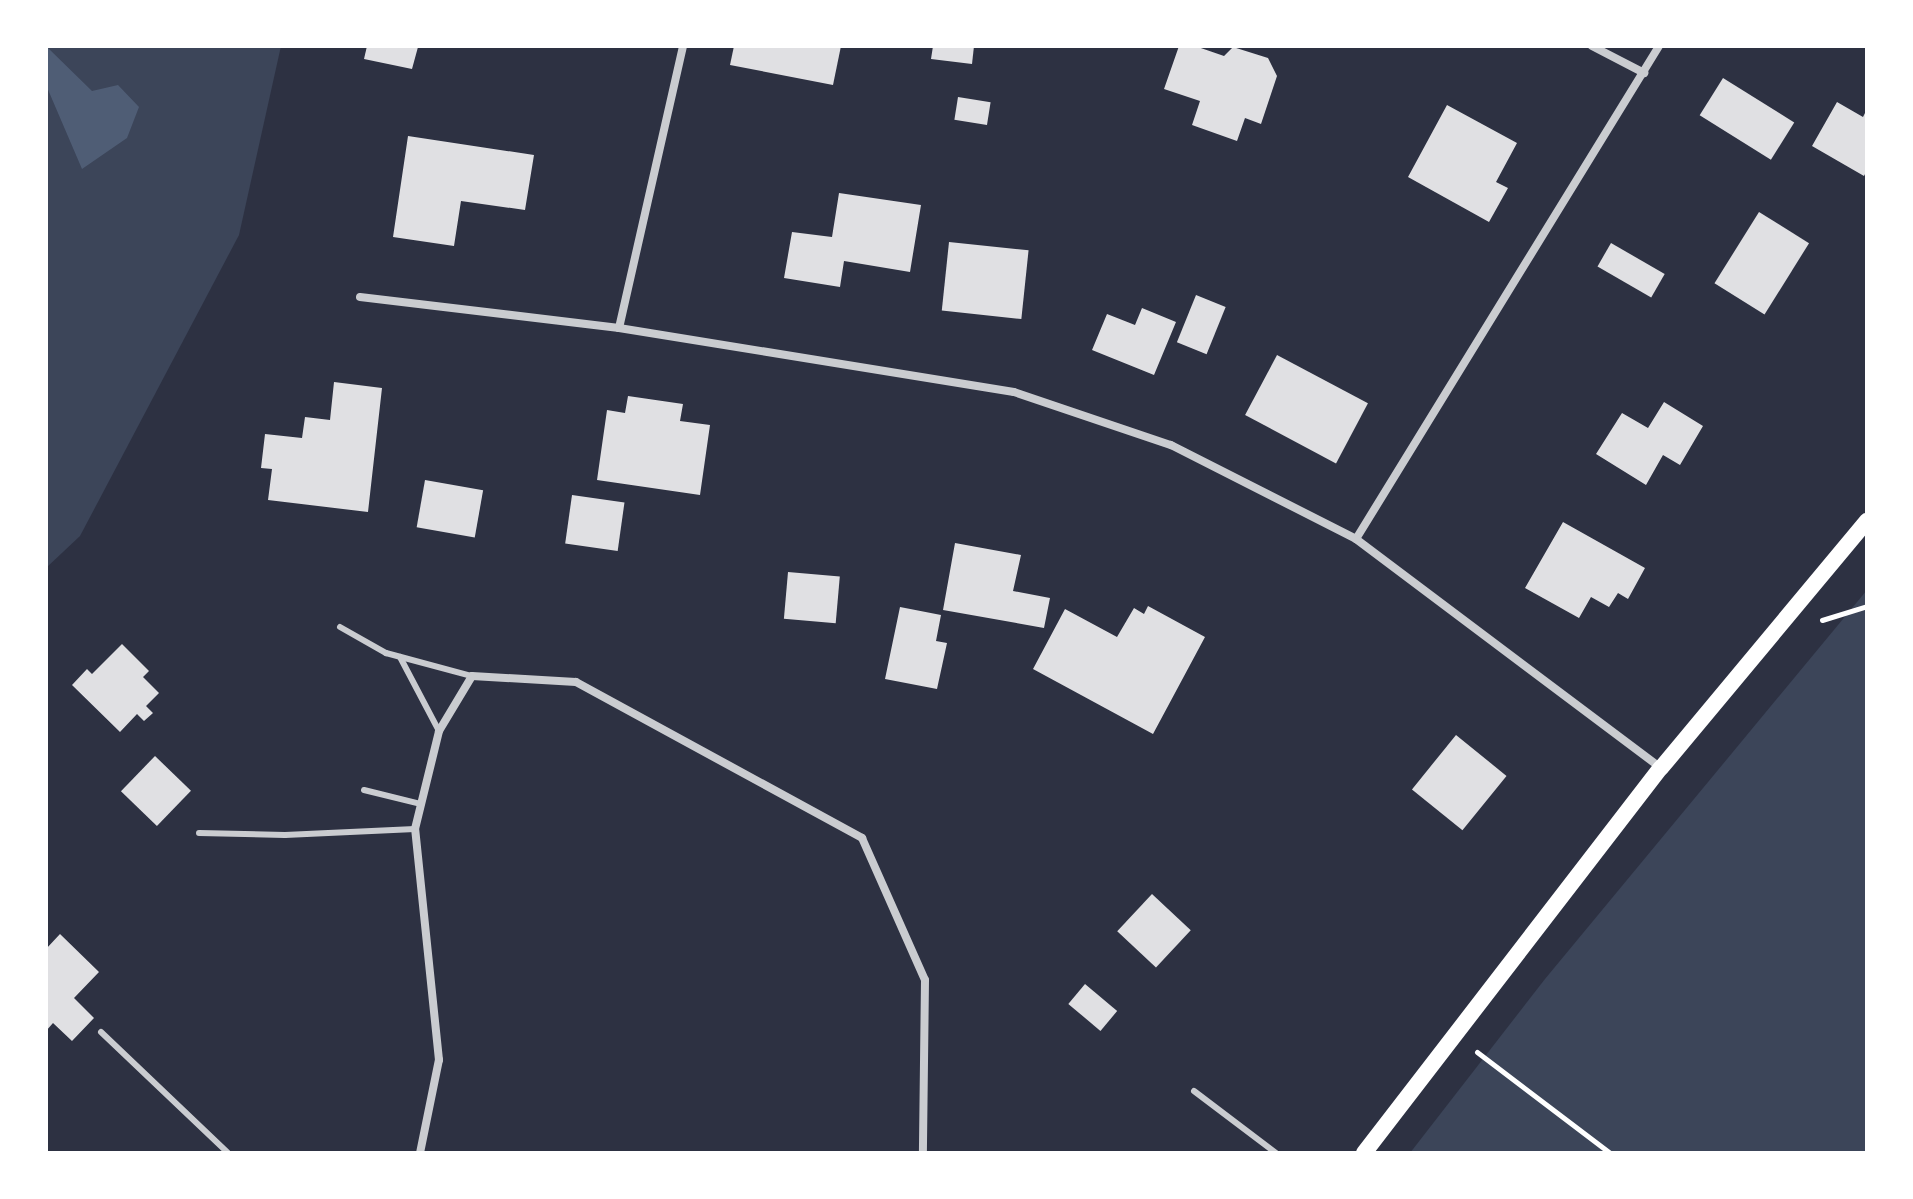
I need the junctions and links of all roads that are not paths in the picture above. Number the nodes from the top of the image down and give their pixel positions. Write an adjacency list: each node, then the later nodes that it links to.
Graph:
1 (683, 46): 6 (street)
2 (1592, 46): 4 (street)
3 (1659, 46): 4 (street)
4 (1644, 73): 8 (street)
5 (360, 297): 6 (street)
6 (619, 328): 8 (street)
7 (1867, 521): 13 (main road)
8 (1356, 539): 13 (street)
9 (340, 627): 10 (lane)
10 (400, 657): 11 (lane); 12 (lane)
11 (472, 676): 12 (street); 22 (street)
12 (439, 731): 15 (street)
13 (1661, 768): 24 (main road)
14 (364, 790): 15 (lane)
15 (421, 804): 16 (street)
16 (415, 829): 17 (lane); 21 (street)
17 (199, 833)
18 (101, 1032): 20 (lane)
19 (1194, 1091): 23 (lane)
20 (228, 1153)
21 (420, 1153)
22 (923, 1153)
23 (1276, 1153)
24 (1364, 1153)

